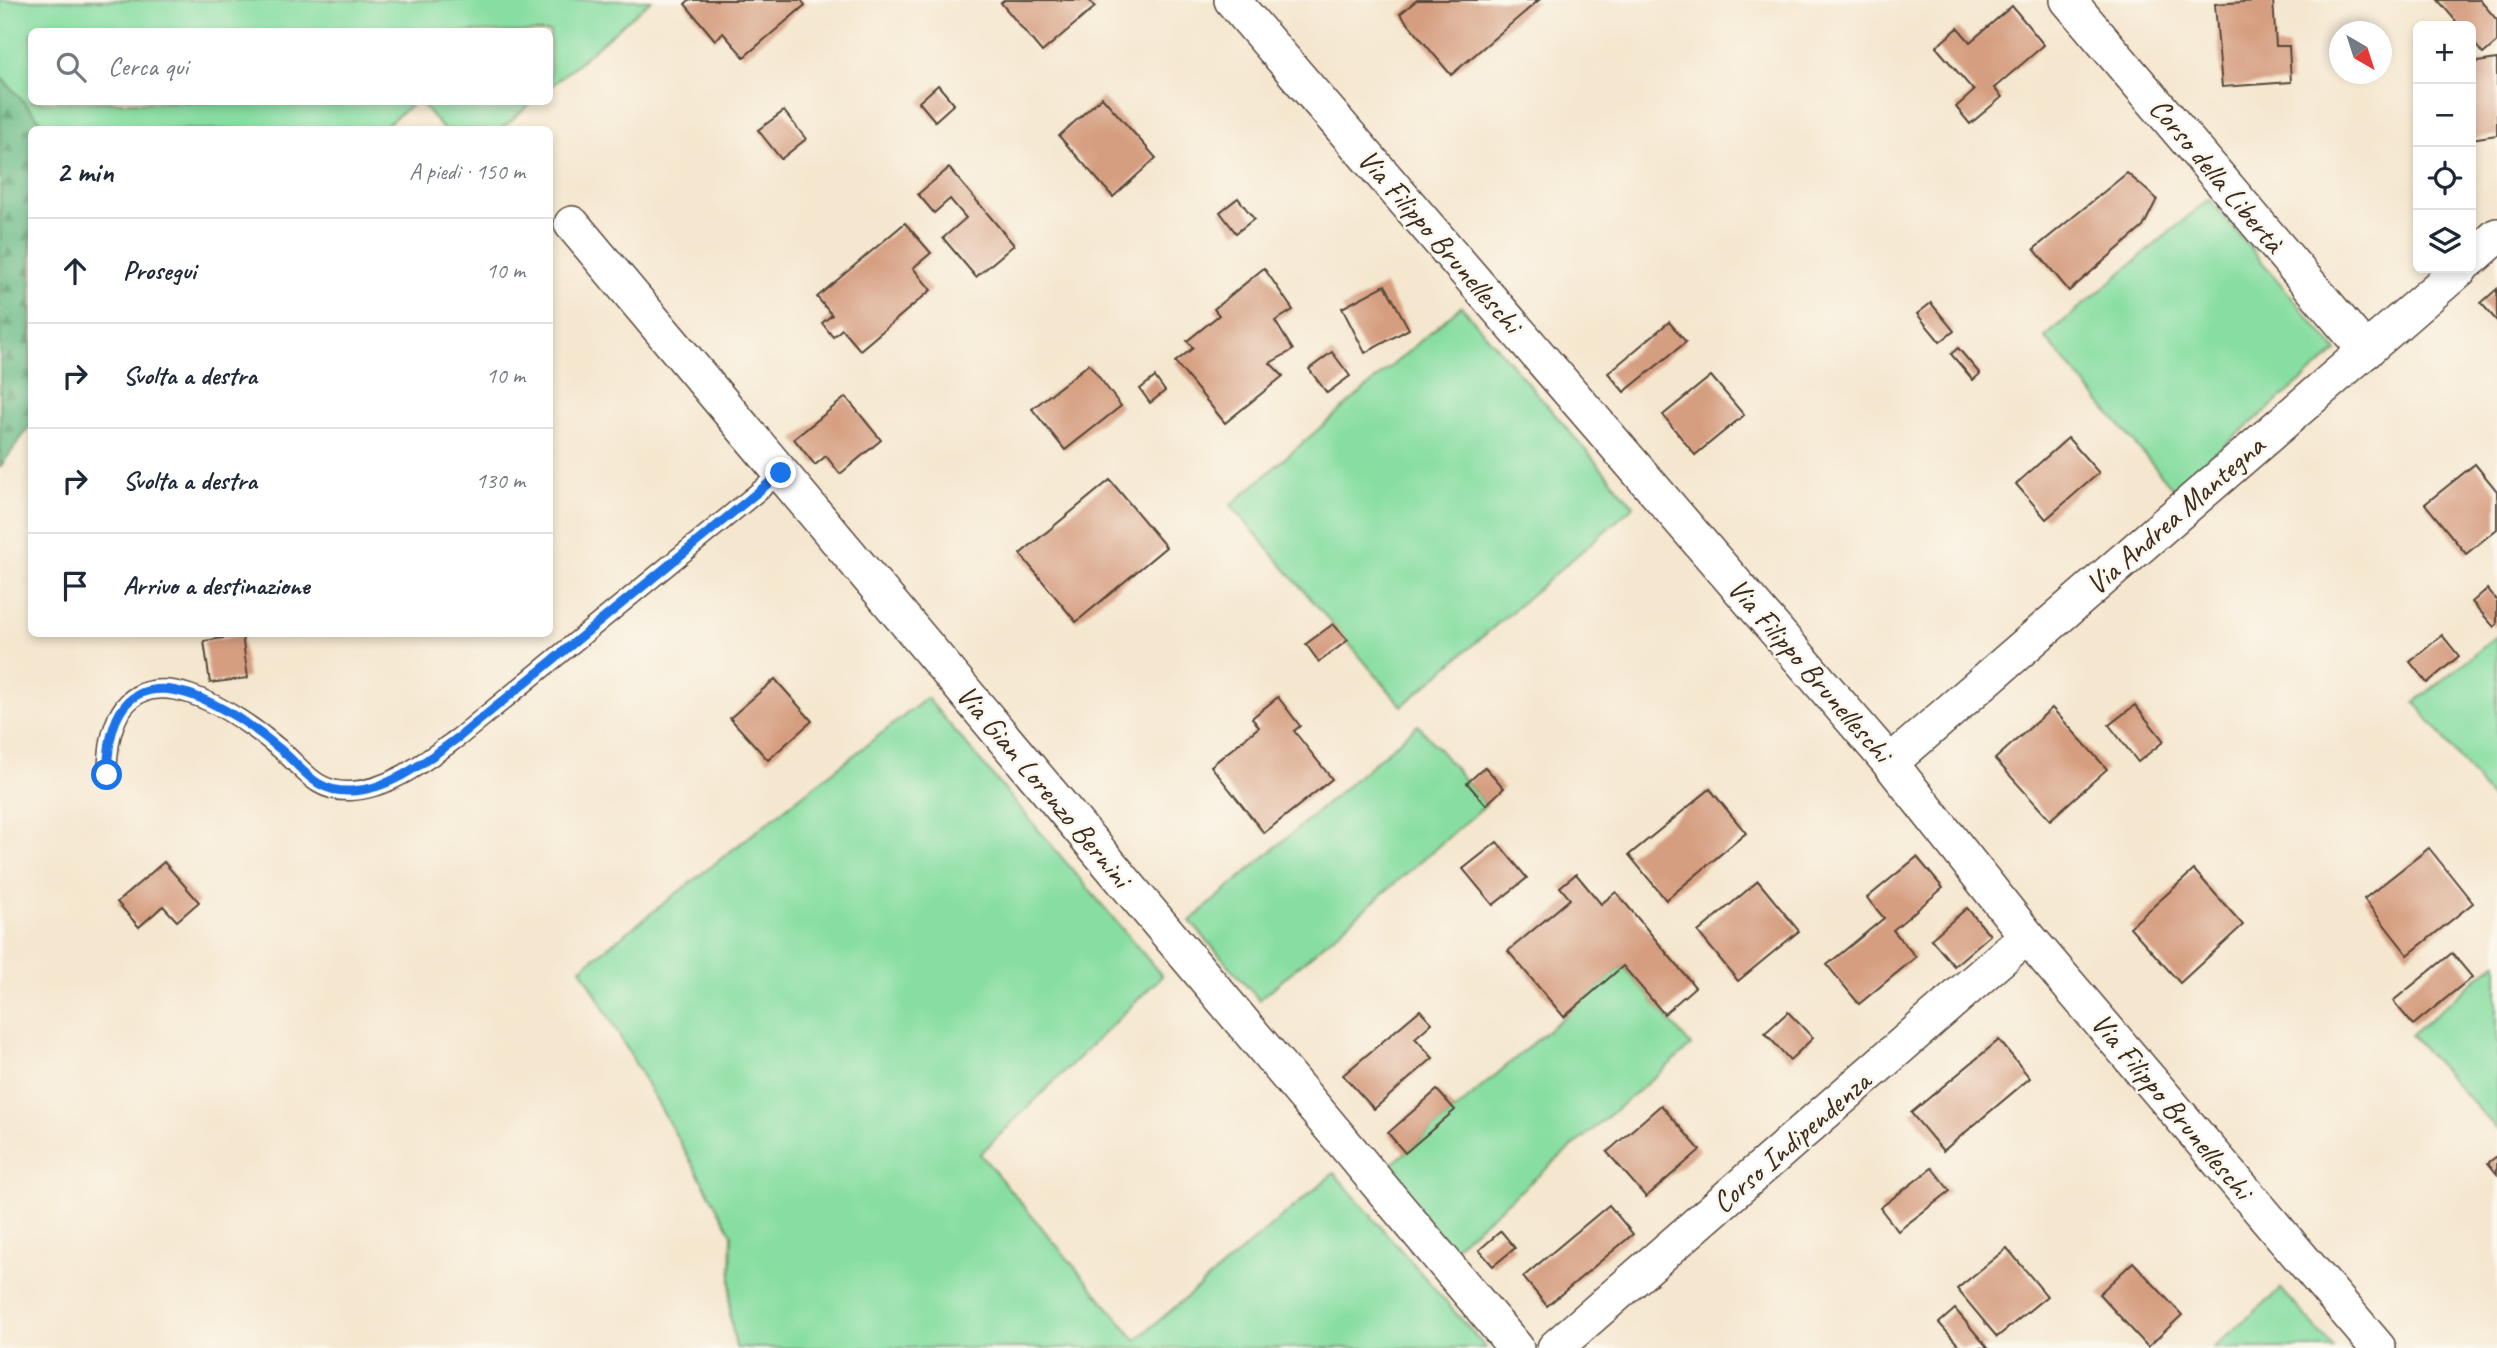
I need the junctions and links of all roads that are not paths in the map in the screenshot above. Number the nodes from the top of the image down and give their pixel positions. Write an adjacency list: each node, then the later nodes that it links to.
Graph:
1 (1232, 0): 9 (street, Via Filippo Brunelleschi)
2 (2068, 0): 7 (street, Corso della Libertà)
3 (572, 224): 8 (street, Via Gian Lorenzo Bernini)
4 (2497, 236): 5 (street)
5 (2476, 255)
6 (2455, 273): 7 (street, Via Andrea Mantegna)
7 (2366, 351): 9 (street, Via Andrea Mantegna)
8 (781, 473): 10 (lane); 12 (street, Via Gian Lorenzo Bernini)
9 (1890, 763): 11 (street, Via Filippo Brunelleschi)
10 (107, 775)
11 (2027, 936): 13 (street, Corso Indipendenza); 14 (street, Via Filippo Brunelleschi)
12 (1516, 1348)
13 (1555, 1348)
14 (2378, 1348)

